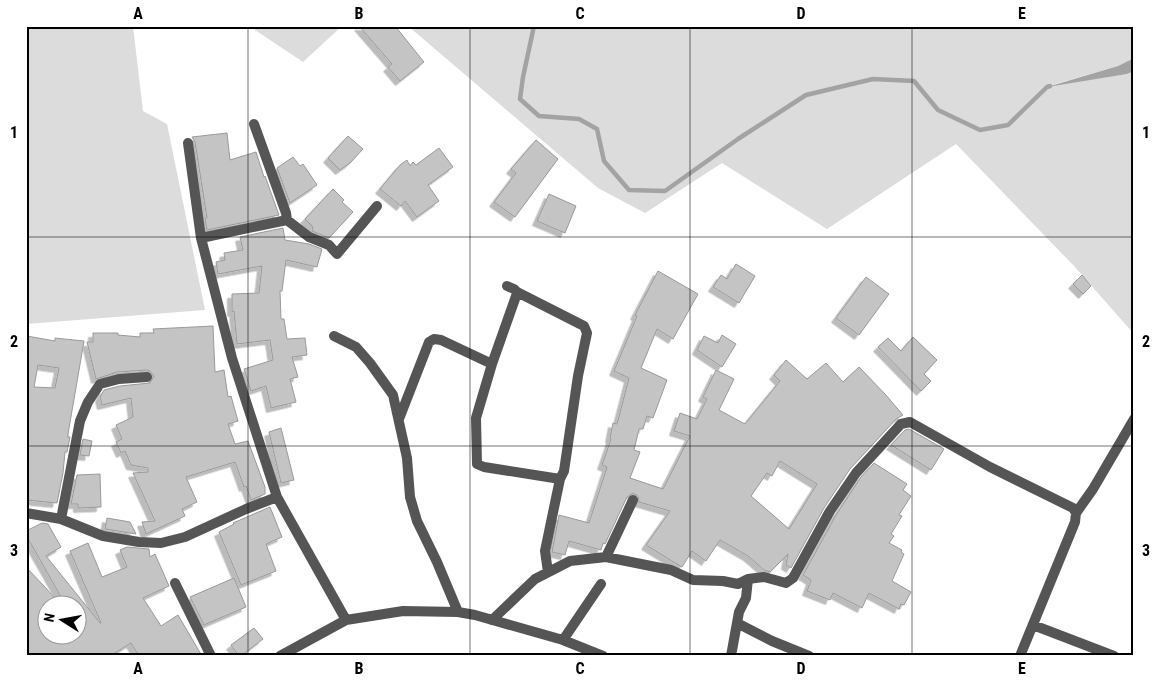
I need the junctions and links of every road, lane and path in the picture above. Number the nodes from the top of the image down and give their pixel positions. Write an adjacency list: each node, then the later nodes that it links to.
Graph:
1 (254, 124): 4 (street)
2 (188, 143): 5 (street)
3 (377, 206): 4 (street)
4 (286, 220): 5 (street)
5 (201, 238): 14 (street)
6 (507, 286): 7 (street)
7 (517, 292): 9 (street); 13 (street)
8 (334, 336): 11 (street)
9 (492, 364): 11 (street); 13 (street)
10 (147, 377): 18 (street)
11 (399, 419): 24 (street)
12 (1134, 419): 17 (street)
13 (560, 479): 20 (street)
14 (277, 497): 18 (street); 25 (street)
15 (633, 500): 19 (street)
16 (26, 513): 18 (street)
17 (1076, 513): 21 (street); 28 (street)
18 (61, 519)
19 (606, 557): 20 (street); 21 (street)
20 (548, 572): 26 (street)
21 (748, 579): 27 (street)
22 (175, 583): 31 (street)
23 (601, 584): 29 (street)
24 (458, 612): 25 (street); 26 (street)
25 (346, 620): 30 (street)
26 (492, 620): 29 (street)
27 (737, 624): 33 (street); 34 (street)
28 (1033, 625): 35 (street); 36 (street)
29 (563, 640): 32 (street)
30 (286, 654)
31 (211, 656)
32 (603, 656)
33 (731, 656)
34 (809, 656)
35 (1020, 656)
36 (1114, 656)

